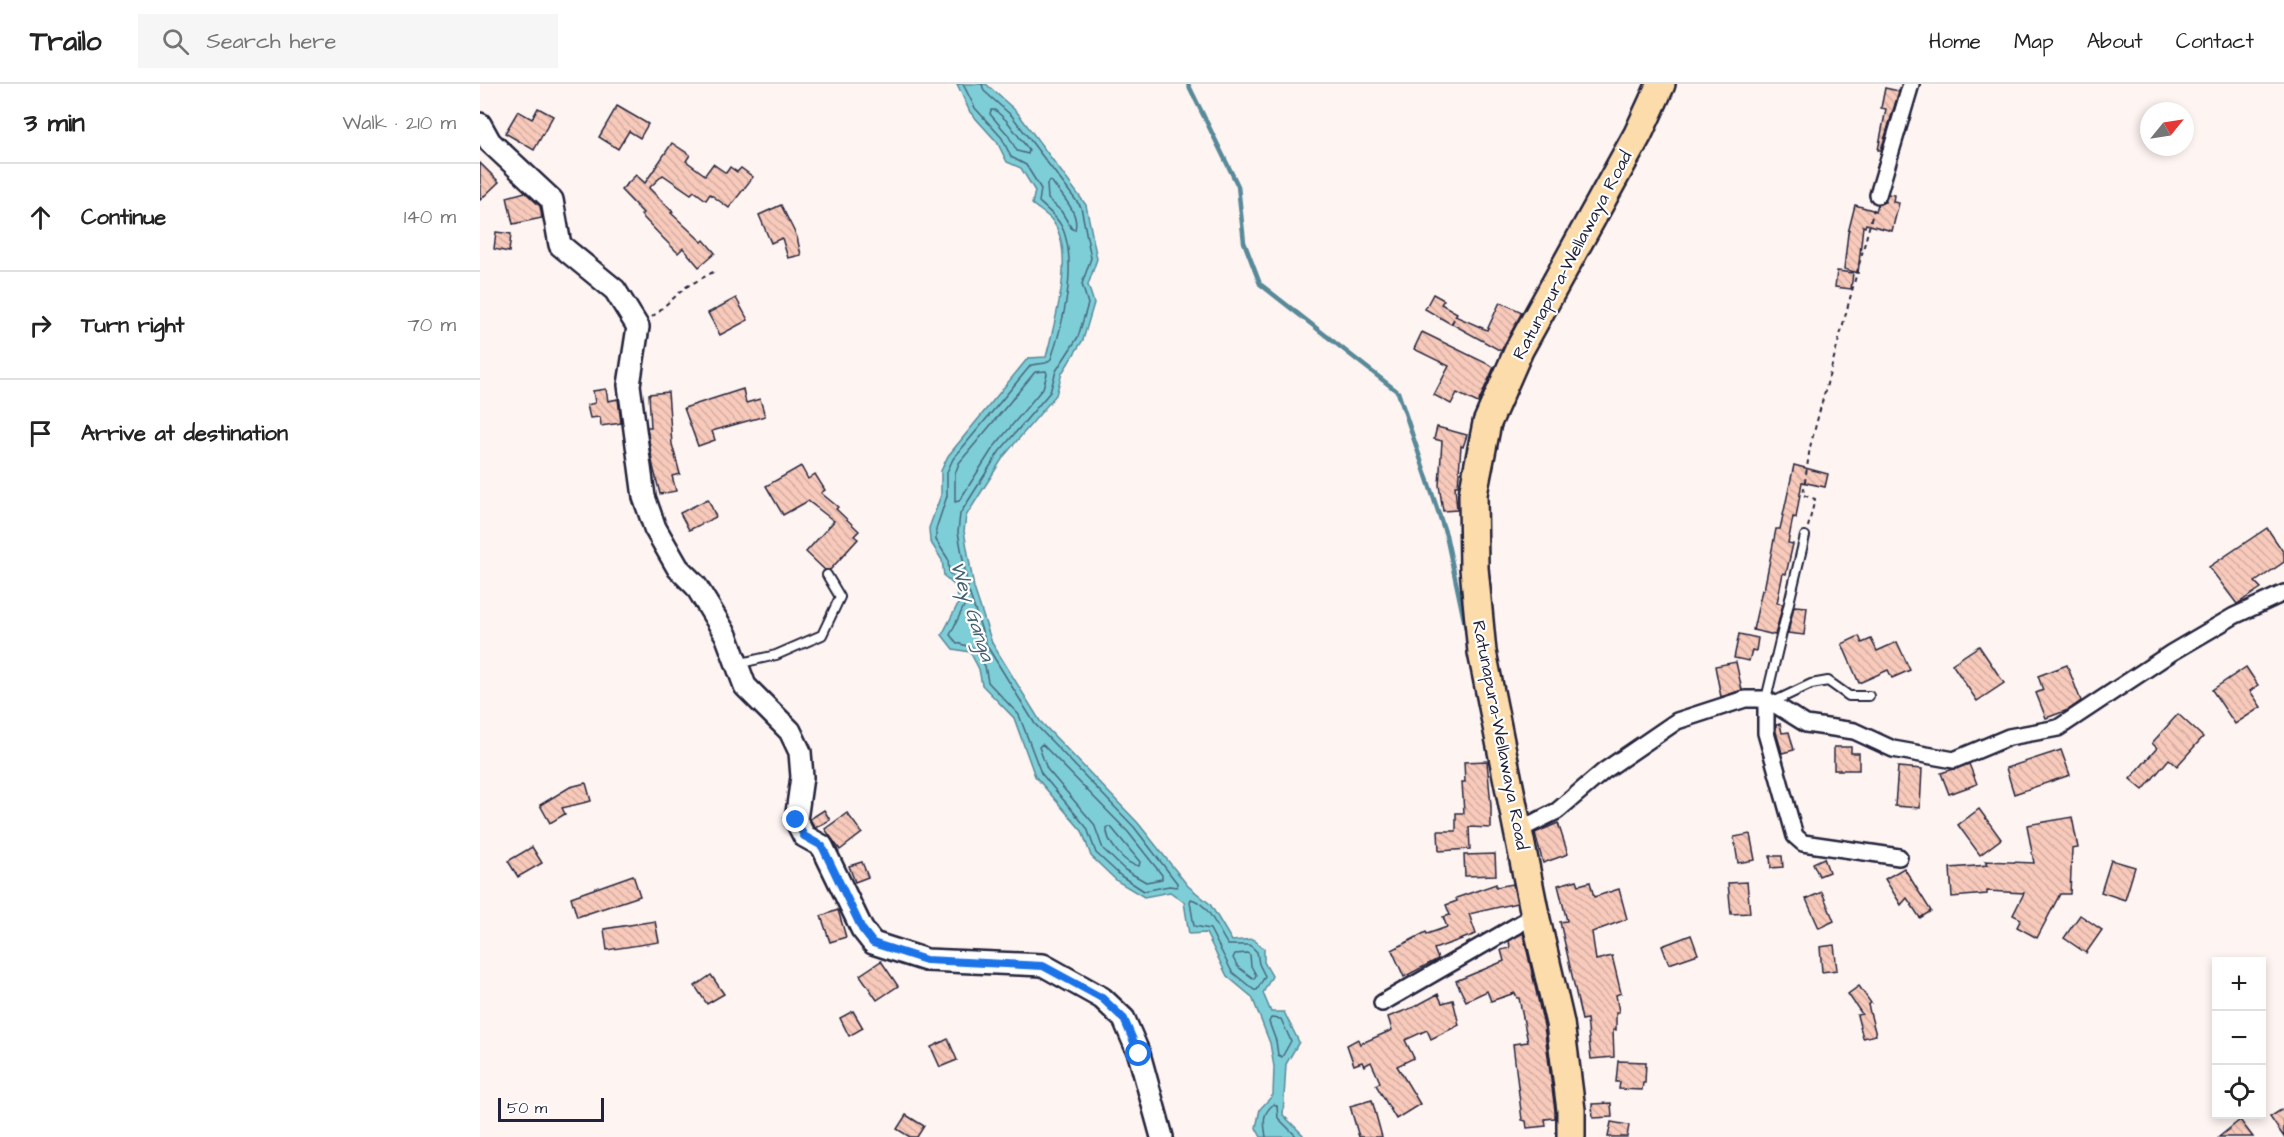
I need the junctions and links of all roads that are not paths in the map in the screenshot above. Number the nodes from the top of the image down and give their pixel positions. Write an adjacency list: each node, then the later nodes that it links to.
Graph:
1 (1661, 84): 11 (highway, Ratunapura-Wellawaya Road)
2 (1911, 84): 4 (street)
3 (480, 124): 8 (street)
4 (1878, 195)
5 (1805, 536): 10 (lane)
6 (826, 575): 8 (lane)
7 (2284, 593): 10 (street)
8 (736, 665): 15 (street)
9 (1869, 696): 10 (lane)
10 (1769, 701): 11 (street); 12 (street)
11 (1519, 830): 13 (highway, Ratunapura-Wellawaya Road)
12 (1899, 857)
13 (1535, 915): 14 (street); 16 (highway, Ratunapura-Wellawaya Road)
14 (1382, 1003)
15 (1162, 1137)
16 (1571, 1137)

